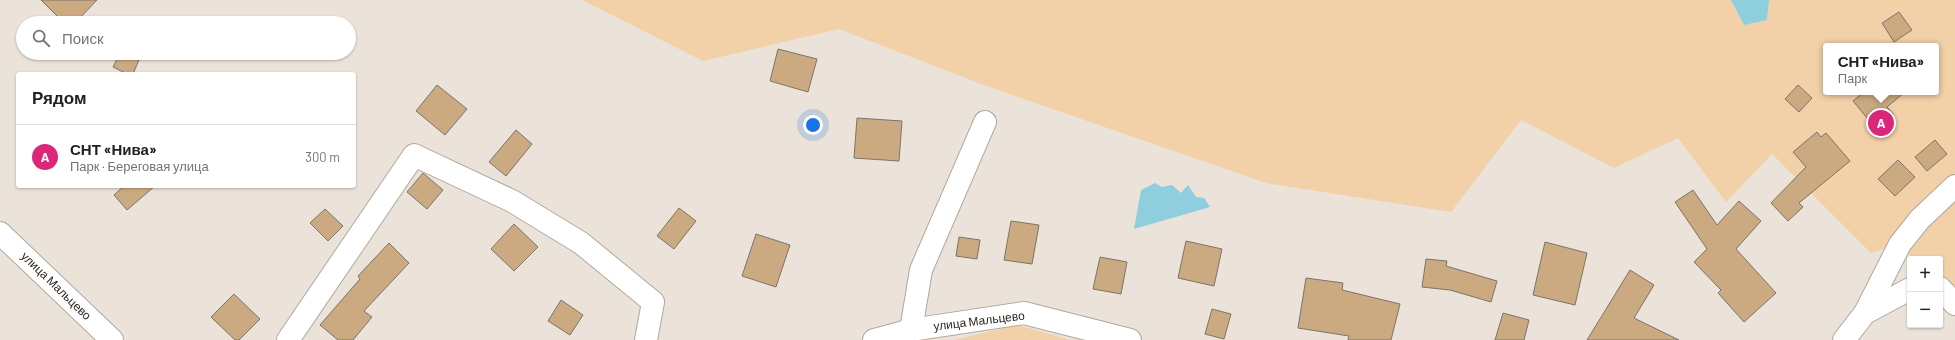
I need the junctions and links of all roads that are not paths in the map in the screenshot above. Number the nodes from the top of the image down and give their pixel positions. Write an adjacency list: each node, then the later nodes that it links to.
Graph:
1 (985, 122): 9 (street)
2 (1955, 186): 4 (street)
3 (0, 233): 11 (street, улица Мальцево)
4 (1907, 252): 8 (street)
5 (1907, 291): 8 (street)
6 (1943, 291): 7 (street)
7 (1955, 304)
8 (1865, 313): 16 (street)
9 (911, 330): 10 (street, улица Мальцево); 14 (street, улица Мальцево)
10 (1080, 334): 15 (street, улица Мальцево)
11 (112, 340)
12 (288, 340): 13 (street)
13 (646, 340)
14 (874, 340)
15 (1130, 340)
16 (1844, 340)

